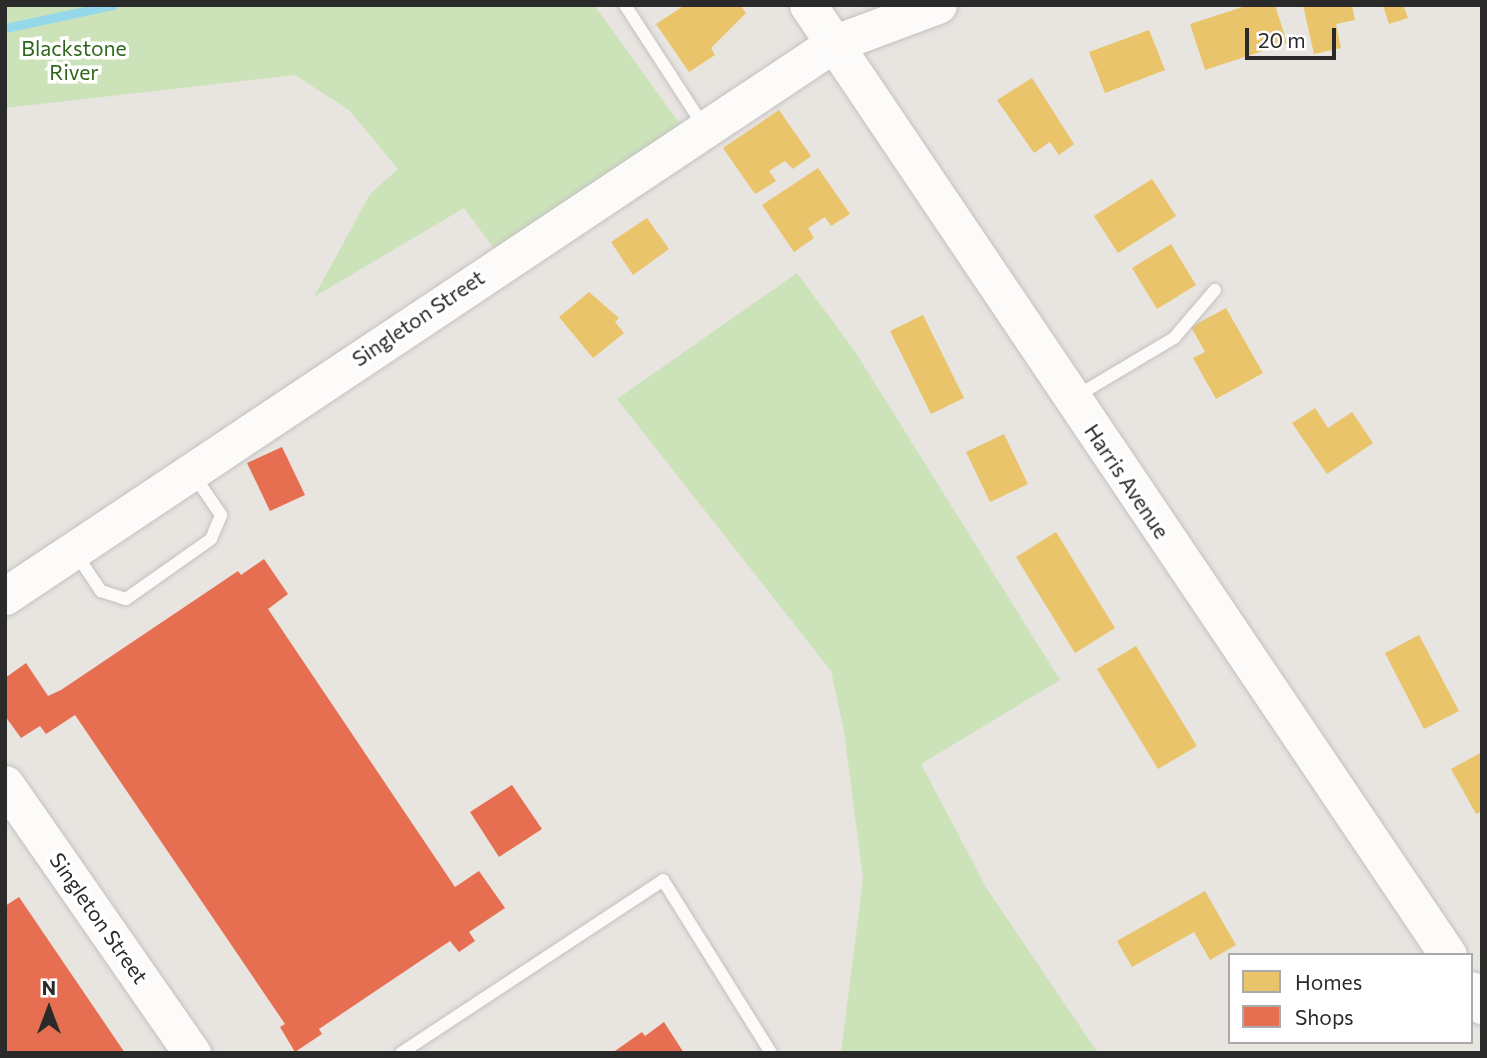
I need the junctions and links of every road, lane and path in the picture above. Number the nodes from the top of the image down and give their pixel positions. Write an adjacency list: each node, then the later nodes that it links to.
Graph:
1 (625, 5): 5 (lane)
2 (808, 5): 4 (street, Harris Avenue)
3 (938, 5): 4 (street, Singleton Street)
4 (833, 44): 5 (street, Singleton Street); 7 (street, Harris Avenue)
5 (705, 127): 8 (street, Singleton Street)
6 (1215, 290): 7 (lane)
7 (1072, 400): 12 (street, Harris Avenue)
8 (191, 471): 9 (street, Singleton Street); 9 (lane)
9 (73, 550): 10 (street, Singleton Street)
10 (5, 596)
11 (5, 784): 13 (street, Singleton Street)
12 (1447, 953)
13 (192, 1053)
14 (401, 1053): 15 (lane)
15 (771, 1053)

